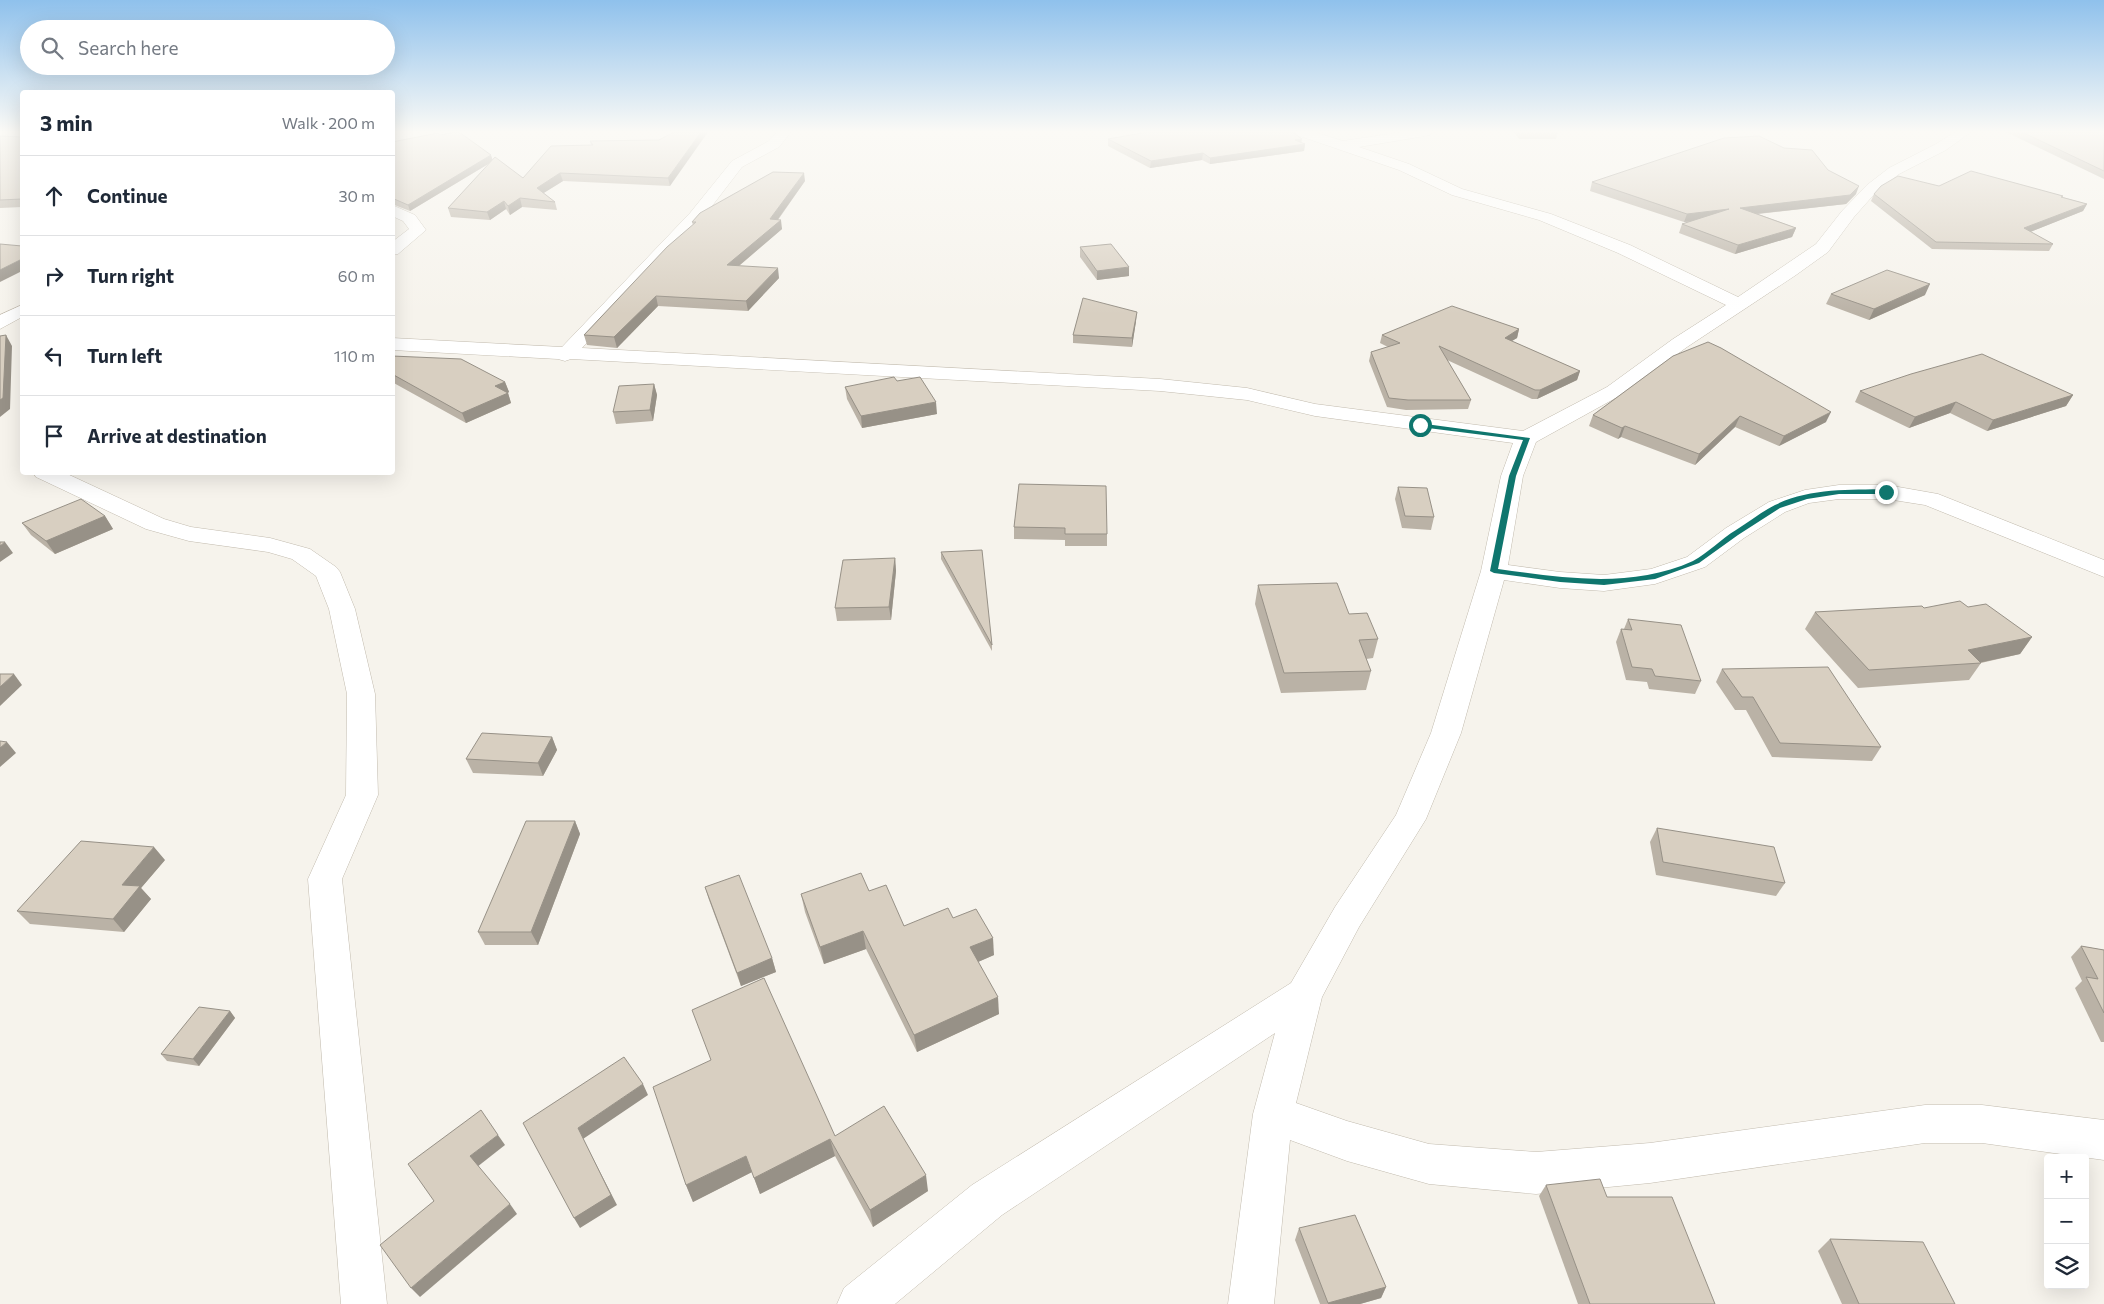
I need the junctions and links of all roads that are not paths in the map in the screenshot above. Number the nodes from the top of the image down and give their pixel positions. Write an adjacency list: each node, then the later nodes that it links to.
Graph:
1 (714, 193): 11 (street)
2 (1461, 193): 6 (street)
3 (1868, 193): 6 (street)
4 (395, 211): 5 (street)
5 (395, 248)
6 (1740, 305): 12 (street)
7 (20, 311): 8 (street)
8 (0, 324): 9 (street)
9 (20, 326)
10 (395, 344): 11 (street)
11 (565, 355): 12 (street)
12 (1526, 438): 15 (street)
13 (50, 475): 19 (street)
14 (2104, 568): 15 (street)
15 (1494, 571): 16 (street)
16 (1304, 994): 17 (street); 20 (street)
17 (1273, 1114): 18 (street); 21 (street)
18 (2104, 1140)
19 (364, 1304)
20 (860, 1304)
21 (1250, 1304)

